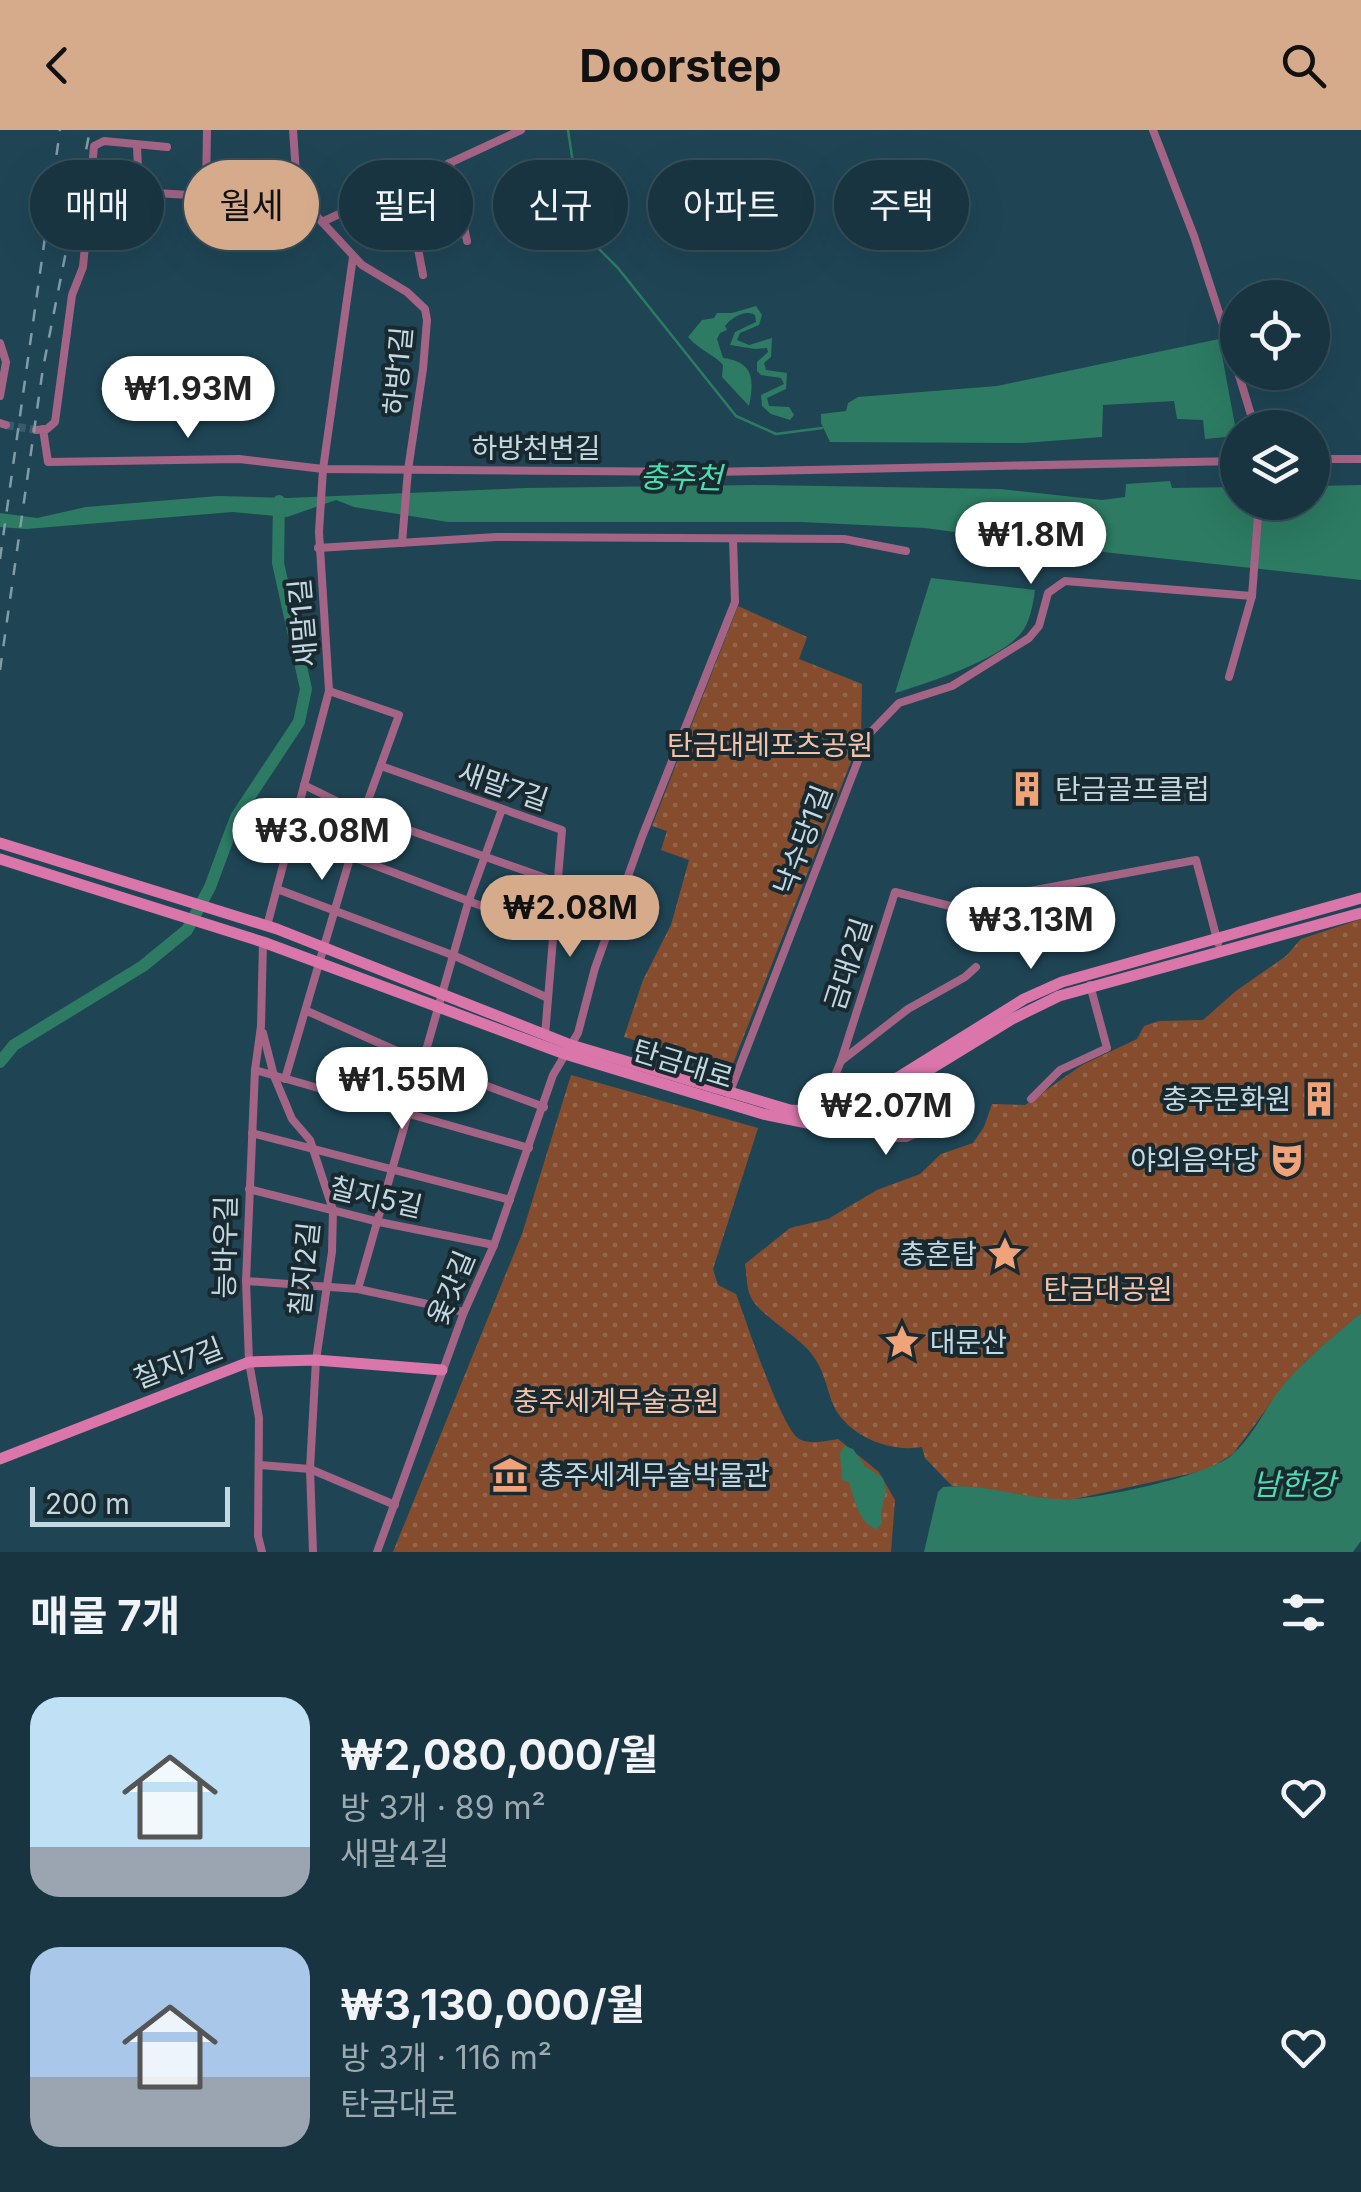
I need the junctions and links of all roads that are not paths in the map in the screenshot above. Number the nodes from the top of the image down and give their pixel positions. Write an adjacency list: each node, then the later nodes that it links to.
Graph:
1 (207, 130): 7 (street)
2 (293, 130): 8 (street)
3 (521, 130): 9 (street)
4 (1153, 130): 17 (street)
5 (138, 146): 6 (street); 10 (street, 하방1길); 23 (street, 하방천변길)
6 (167, 147)
7 (206, 160)
8 (297, 160)
9 (454, 160)
10 (184, 195)
11 (339, 215): 13 (street)
12 (319, 219): 13 (street, 하방1길)
13 (322, 222): 15 (street, 하방1길)
14 (418, 250): 16 (street)
15 (354, 257): 23 (street, 새말1길); 24 (street, 하방1길)
16 (423, 275)
17 (1220, 316)
18 (0, 344): 19 (street)
19 (0, 396)
20 (1361, 459): 21 (street)
21 (1330, 460)
22 (1220, 461): 24 (street, 하방천변길)
23 (323, 468): 24 (street, 하방천변길); 28 (street, 새말1길)
24 (408, 470): 27 (street, 하방1길)
25 (1258, 520): 30 (street)
26 (733, 539): 27 (street, 새말1길); 29 (street, 새말1길); 63 (street, 옻갓길)
27 (402, 543): 28 (street, 새말1길)
28 (318, 548): 32 (street, 새말1길)
29 (906, 551)
30 (1252, 591): 31 (street); 69 (street, 낙수당1길)
31 (1228, 678)
32 (329, 691): 33 (street); 34 (street, 새말1길)
33 (380, 766): 35 (street, 새말7길); 36 (street)
34 (304, 785): 36 (street); 42 (street, 새말1길)
35 (502, 810): 38 (street); 41 (street, 새말7길)
36 (363, 814): 38 (street); 39 (street)
37 (0, 843): 47 (main road, 탄금대로)
38 (486, 855): 41 (street); 44 (street)
39 (350, 856): 44 (street); 45 (street)
40 (0, 859): 50 (main road, 탄금대로)
41 (557, 882): 48 (street)
42 (277, 888): 45 (street); 47 (street, 새말1길)
43 (1361, 898): 49 (main road, 탄금대로)
44 (468, 903): 48 (street); 53 (street)
45 (334, 908): 51 (street); 53 (street)
46 (1361, 913): 52 (main road, 탄금대로)
47 (267, 926): 50 (main road); 51 (main road, 탄금대로)
48 (553, 933): 58 (street)
49 (1217, 940): 52 (street); 64 (street, 금대2길); 73 (main road, 탄금대로)
50 (263, 942): 54 (main road, 탄금대로); 61 (street, 능바우길)
51 (325, 948): 54 (street); 57 (main road, 탄금대로)
52 (1220, 954): 56 (main road, 탄금대로)
53 (455, 956): 57 (street); 58 (street)
54 (320, 964): 59 (main road, 탄금대로); 60 (street)
55 (976, 967): 64 (street)
56 (1090, 985): 70 (street); 72 (main road, 탄금대로)
57 (441, 994): 59 (street); 62 (main road, 탄금대로)
58 (548, 998): 62 (street)
59 (437, 1008): 63 (main road, 탄금대로); 65 (street)
60 (306, 1012): 65 (street); 68 (street)
61 (261, 1026): 66 (street, 능바우길); 67 (street, 칠지2길)
62 (545, 1035): 63 (main road, 탄금대로)
63 (568, 1049): 69 (main road, 탄금대로); 71 (street, 옻갓길)
64 (841, 1060): 73 (street, 금대2길)
65 (422, 1062): 71 (street); 74 (street)
66 (255, 1070): 67 (street); 76 (street, 능바우길)
67 (274, 1076): 68 (street); 77 (street, 칠지2길)
68 (285, 1078): 74 (street)
69 (728, 1098): 72 (main road, 탄금대로); 73 (main road, 탄금대로)
70 (1032, 1099)
71 (544, 1107): 78 (street, 옻갓길)
72 (866, 1108): 75 (street)
73 (820, 1112)
74 (408, 1114): 78 (street); 79 (street)
75 (932, 1126)
76 (252, 1133): 77 (street); 80 (street, 능바우길)
77 (312, 1147): 79 (street); 82 (street, 칠지2길)
78 (529, 1148): 81 (street, 옻갓길)
79 (393, 1171): 81 (street); 83 (street)
80 (248, 1189): 82 (street, 칠지5길); 85 (street, 능바우길)
81 (510, 1200): 84 (street, 옻갓길)
82 (333, 1210): 83 (street, 칠지5길); 86 (street, 칠지2길)
83 (379, 1222): 84 (street, 칠지5길); 87 (street)
84 (494, 1245): 88 (street, 옻갓길)
85 (246, 1281): 86 (street); 90 (street, 능바우길)
86 (327, 1286): 87 (street); 89 (street, 칠지2길)
87 (358, 1289): 88 (street)
88 (464, 1312): 91 (street, 옻갓길)
89 (316, 1360): 90 (main road, 칠지7길); 91 (main road, 칠지7길); 94 (street, 칠지2길)
90 (249, 1362): 92 (main road, 칠지7길); 93 (street, 능바우길)
91 (442, 1370): 95 (street, 옻갓길)
92 (0, 1459)
93 (260, 1465): 94 (street); 96 (street, 능바우길)
94 (310, 1469): 95 (street); 97 (street, 칠지2길)
95 (395, 1504): 98 (street, 옻갓길)
96 (262, 1552)
97 (314, 1552)
98 (377, 1552)

